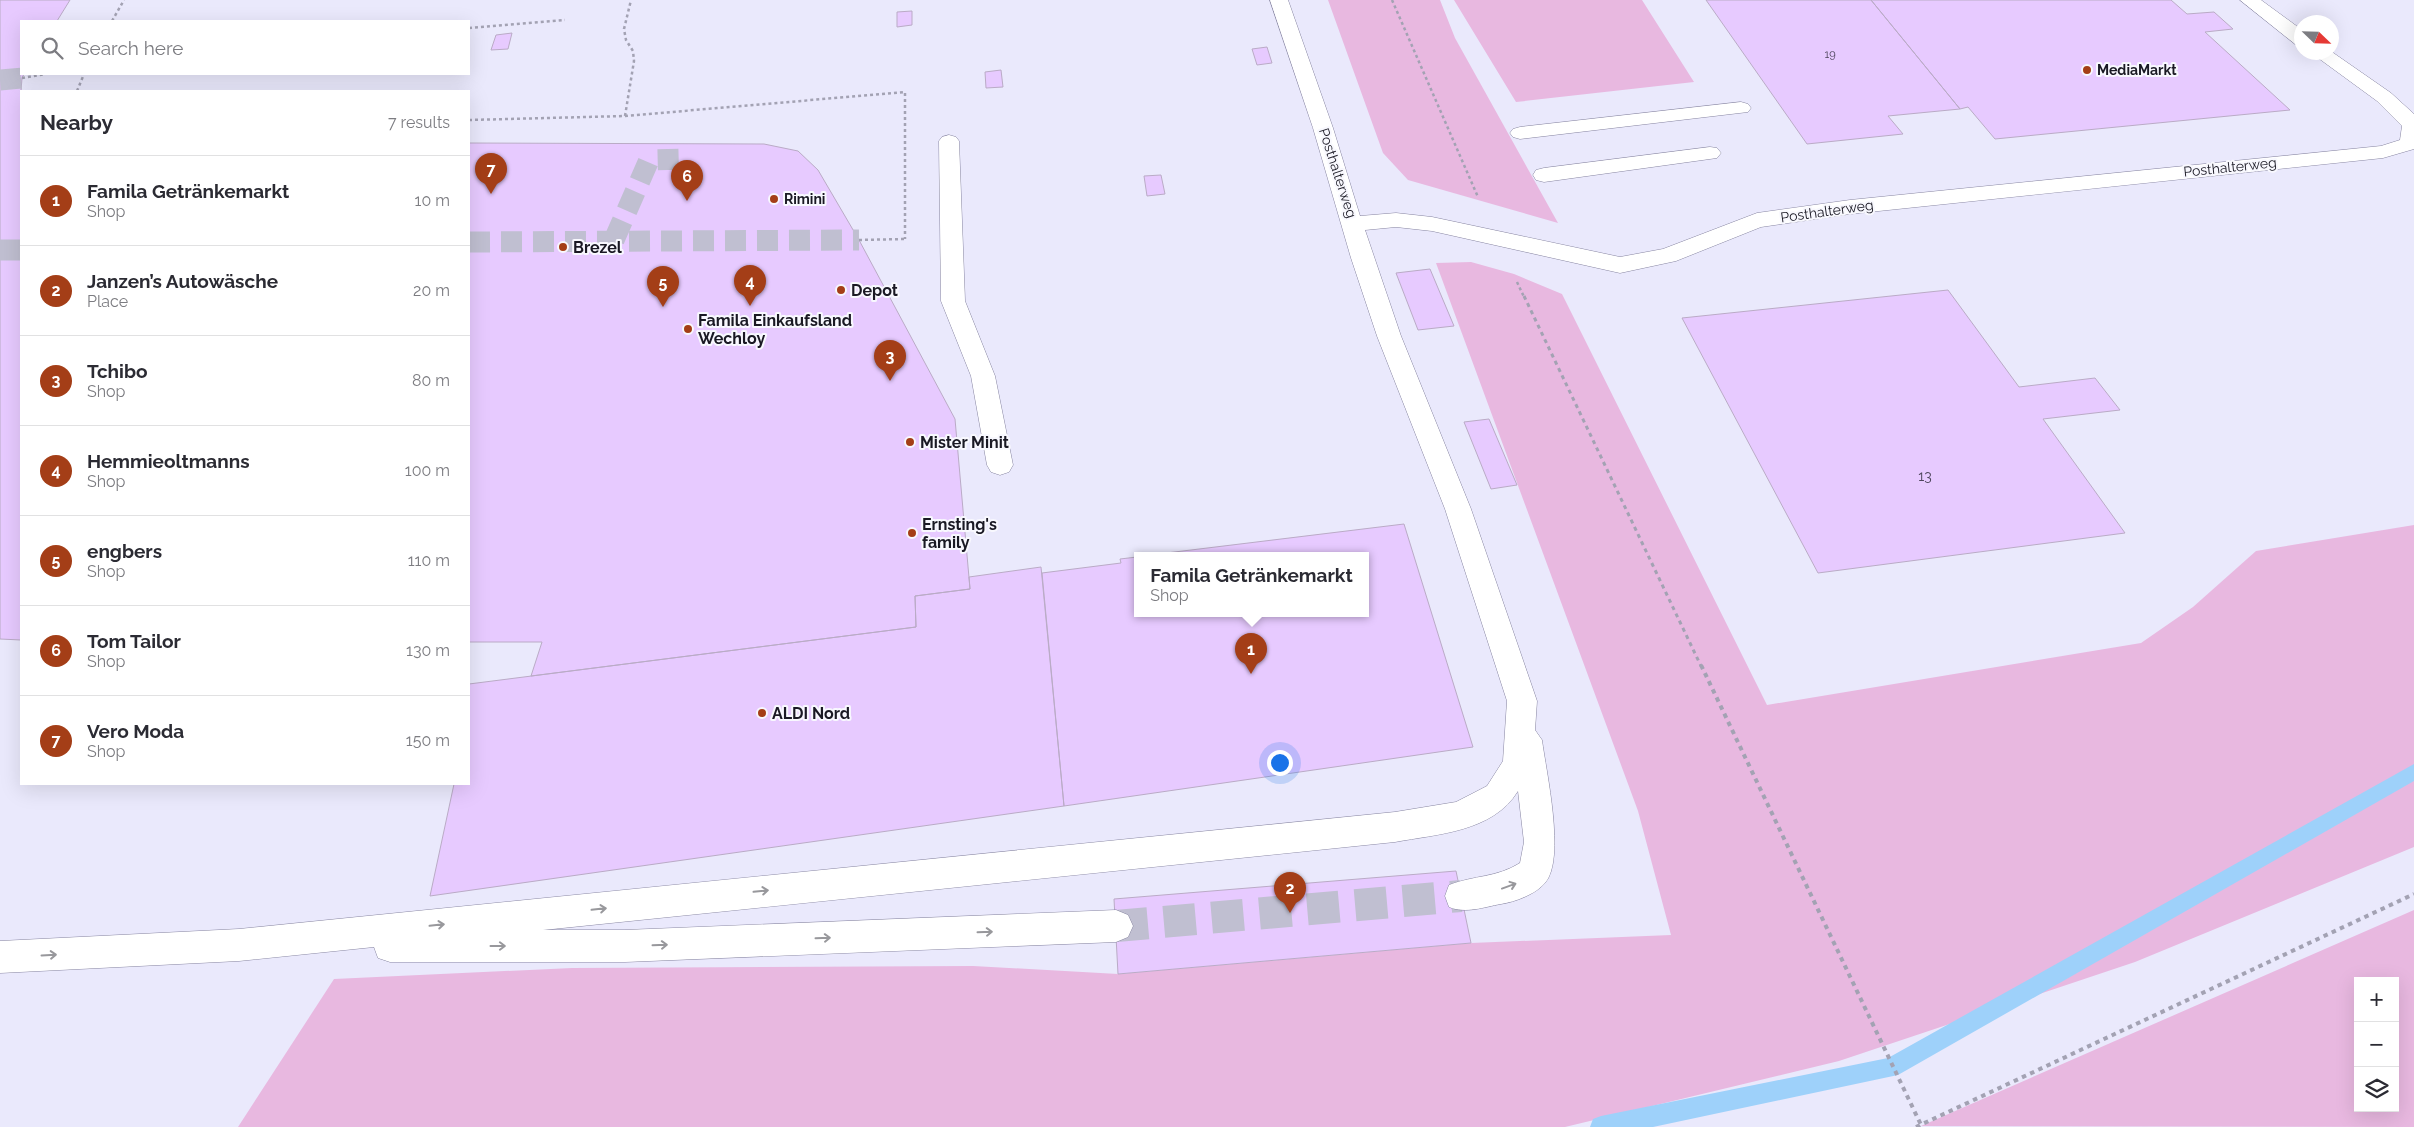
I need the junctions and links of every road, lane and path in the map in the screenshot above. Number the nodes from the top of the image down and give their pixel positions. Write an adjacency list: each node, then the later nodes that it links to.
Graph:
1 (124, 0): 6 (path)
2 (631, 0): 16 (path)
3 (1279, 0): 22 (lane, Posthalterweg)
4 (1392, 0): 23 (path)
5 (2249, 0): 9 (lane)
6 (113, 20)
7 (565, 20): 8 (path)
8 (470, 28)
9 (2294, 34)
10 (2330, 60): 23 (lane, Posthalterweg)
11 (39, 75): 13 (path)
12 (84, 75): 14 (path)
13 (22, 78)
14 (77, 90)
15 (1741, 108): 18 (lane)
16 (625, 116): 17 (path); 24 (path)
17 (470, 120)
18 (1520, 134)
19 (950, 141): 25 (lane)
20 (1710, 153): 21 (lane)
21 (1544, 175)
22 (1352, 224): 23 (lane, Posthalterweg); 26 (lane)
23 (1496, 238): 32 (path)
24 (859, 240)
25 (1000, 465)
26 (1522, 701): 28 (lane, one-way to 26); 30 (lane, one-way to 26)
27 (2414, 894): 32 (path)
28 (1462, 896)
29 (1116, 926): 30 (lane, one-way to 29)
30 (239, 945): 31 (lane, one-way to 30)
31 (0, 957)
32 (1920, 1127)

